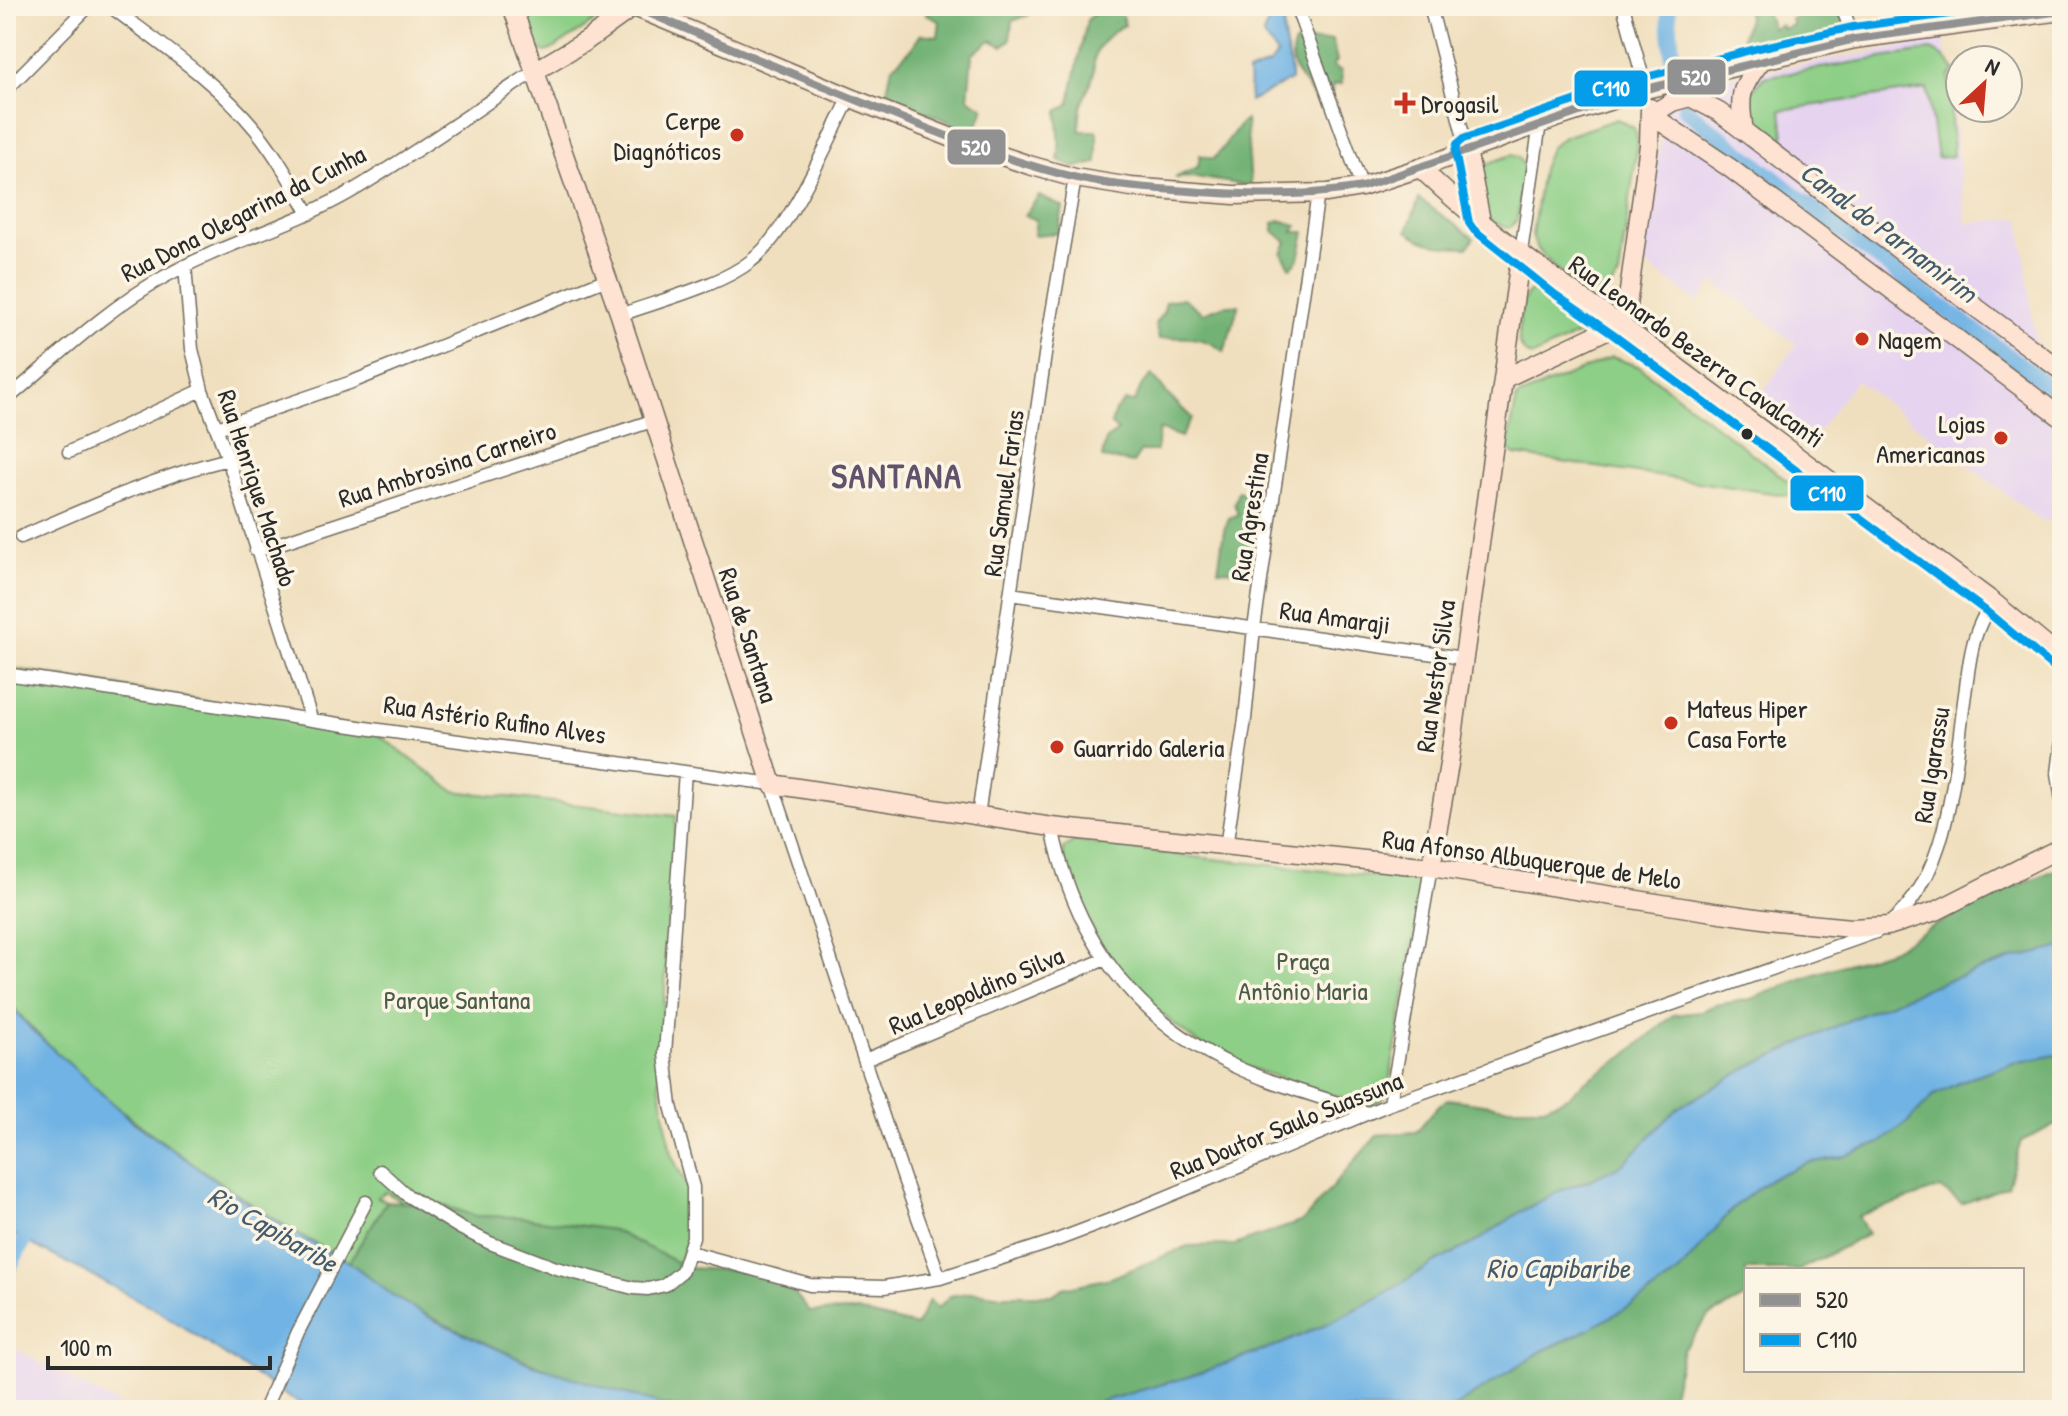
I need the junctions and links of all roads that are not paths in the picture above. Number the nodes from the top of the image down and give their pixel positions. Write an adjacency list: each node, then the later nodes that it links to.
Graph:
1 (89, 6): 15 (street)
2 (110, 6): 25 (street)
3 (512, 6): 13 (street, Rua de Santana)
4 (633, 6): 13 (street, Rua Dona Olegarina da Cunha); 16 (street)
5 (1296, 6): 23 (street)
6 (1430, 6): 20 (street)
7 (1623, 6): 14 (street)
8 (1841, 6): 11 (street)
9 (2028, 11): 10 (street); 11 (street)
10 (2062, 11)
11 (1855, 39): 12 (street)
12 (1762, 60): 14 (street); 19 (street)
13 (535, 71): 25 (street, Rua Dona Olegarina da Cunha); 30 (street, Rua de Santana)
14 (1646, 89): 17 (street); 18 (street)
15 (6, 90)
16 (850, 97): 22 (street); 34 (street)
17 (1660, 120): 19 (street); 31 (street); 40 (street)
18 (1540, 123): 20 (street); 27 (street)
19 (1744, 130): 36 (street)
20 (1467, 150): 21 (street); 26 (street)
21 (1420, 168): 23 (street); 26 (street, Rua Leonardo Bezerra Cavalcanti)
22 (1075, 178): 24 (street); 47 (street, Rua Samuel Farias)
23 (1362, 187): 24 (street)
24 (1318, 193): 49 (street, Rua Agrestina)
25 (309, 214): 28 (street, Rua Dona Olegarina da Cunha)
26 (1481, 221): 27 (street, Rua Leonardo Bezerra Cavalcanti)
27 (1521, 252): 29 (street, Rua Leonardo Bezerra Cavalcanti); 32 (street, Rua Nestor Silva)
28 (185, 266): 38 (street, Rua Henrique Machado); 39 (street, Rua Dona Olegarina da Cunha)
29 (1547, 273): 32 (street); 33 (street, Rua Leonardo Bezerra Cavalcanti)
30 (607, 279): 34 (street, Rua de Santana); 42 (street)
31 (1629, 285): 33 (street); 35 (street)
32 (1517, 293): 37 (street, Rua Nestor Silva)
33 (1589, 303): 35 (street, Rua Leonardo Bezerra Cavalcanti)
34 (620, 315): 41 (street, Rua de Santana)
35 (1619, 324): 37 (street); 48 (street, Rua Leonardo Bezerra Cavalcanti)
36 (2062, 371)
37 (1505, 378): 51 (street, Rua Nestor Silva)
38 (202, 390): 42 (street, Rua Henrique Machado); 43 (street)
39 (6, 400)
40 (2062, 418)
41 (652, 421): 46 (street, Rua Ambrosina Carneiro); 56 (street, Rua de Santana)
42 (217, 428): 44 (street, Rua Henrique Machado)
43 (69, 452)
44 (228, 459): 45 (street); 46 (street, Rua Henrique Machado)
45 (21, 537)
46 (256, 551): 53 (street, Rua Henrique Machado)
47 (1010, 594): 49 (street, Rua Amaraji); 58 (street, Rua Samuel Farias)
48 (1993, 602): 50 (street, Rua Leonardo Bezerra Cavalcanti); 63 (street, Rua Igarassu)
49 (1254, 628): 51 (street, Rua Amaraji); 60 (street, Rua Agrestina)
50 (2059, 651)
51 (1463, 658): 62 (street, Rua Nestor Silva)
52 (6, 674): 53 (street, Rua Astério Rufino Alves)
53 (311, 718): 55 (street, Rua Astério Rufino Alves)
54 (2062, 741): 57 (street)
55 (685, 772): 56 (street, Rua Astério Rufino Alves); 70 (street)
56 (772, 784): 58 (street, Rua Astério Rufino Alves); 65 (street, Rua de Santana)
57 (2062, 801)
58 (978, 816): 59 (street, Rua Afonso Albuquerque de Melo)
59 (1052, 827): 60 (street, Rua Afonso Albuquerque de Melo); 64 (street)
60 (1226, 847): 62 (street, Rua Afonso Albuquerque de Melo)
61 (2062, 847): 63 (street, Rua Afonso Albuquerque de Melo)
62 (1431, 867): 63 (street, Rua Afonso Albuquerque de Melo); 66 (street, Rua Nestor Silva)
63 (1888, 926): 66 (street, Rua Doutor Saulo Suassuna)
64 (1103, 960): 65 (street, Rua Leopoldino Silva); 67 (street)
65 (865, 1060): 71 (street, Rua de Santana)
66 (1390, 1104): 67 (street, Rua Doutor Saulo Suassuna)
67 (1367, 1113): 71 (street, Rua Doutor Saulo Suassuna)
68 (380, 1171): 70 (street)
69 (366, 1202): 72 (street)
70 (690, 1252): 71 (street, Rua Doutor Saulo Suassuna)
71 (940, 1278)
72 (264, 1410)

